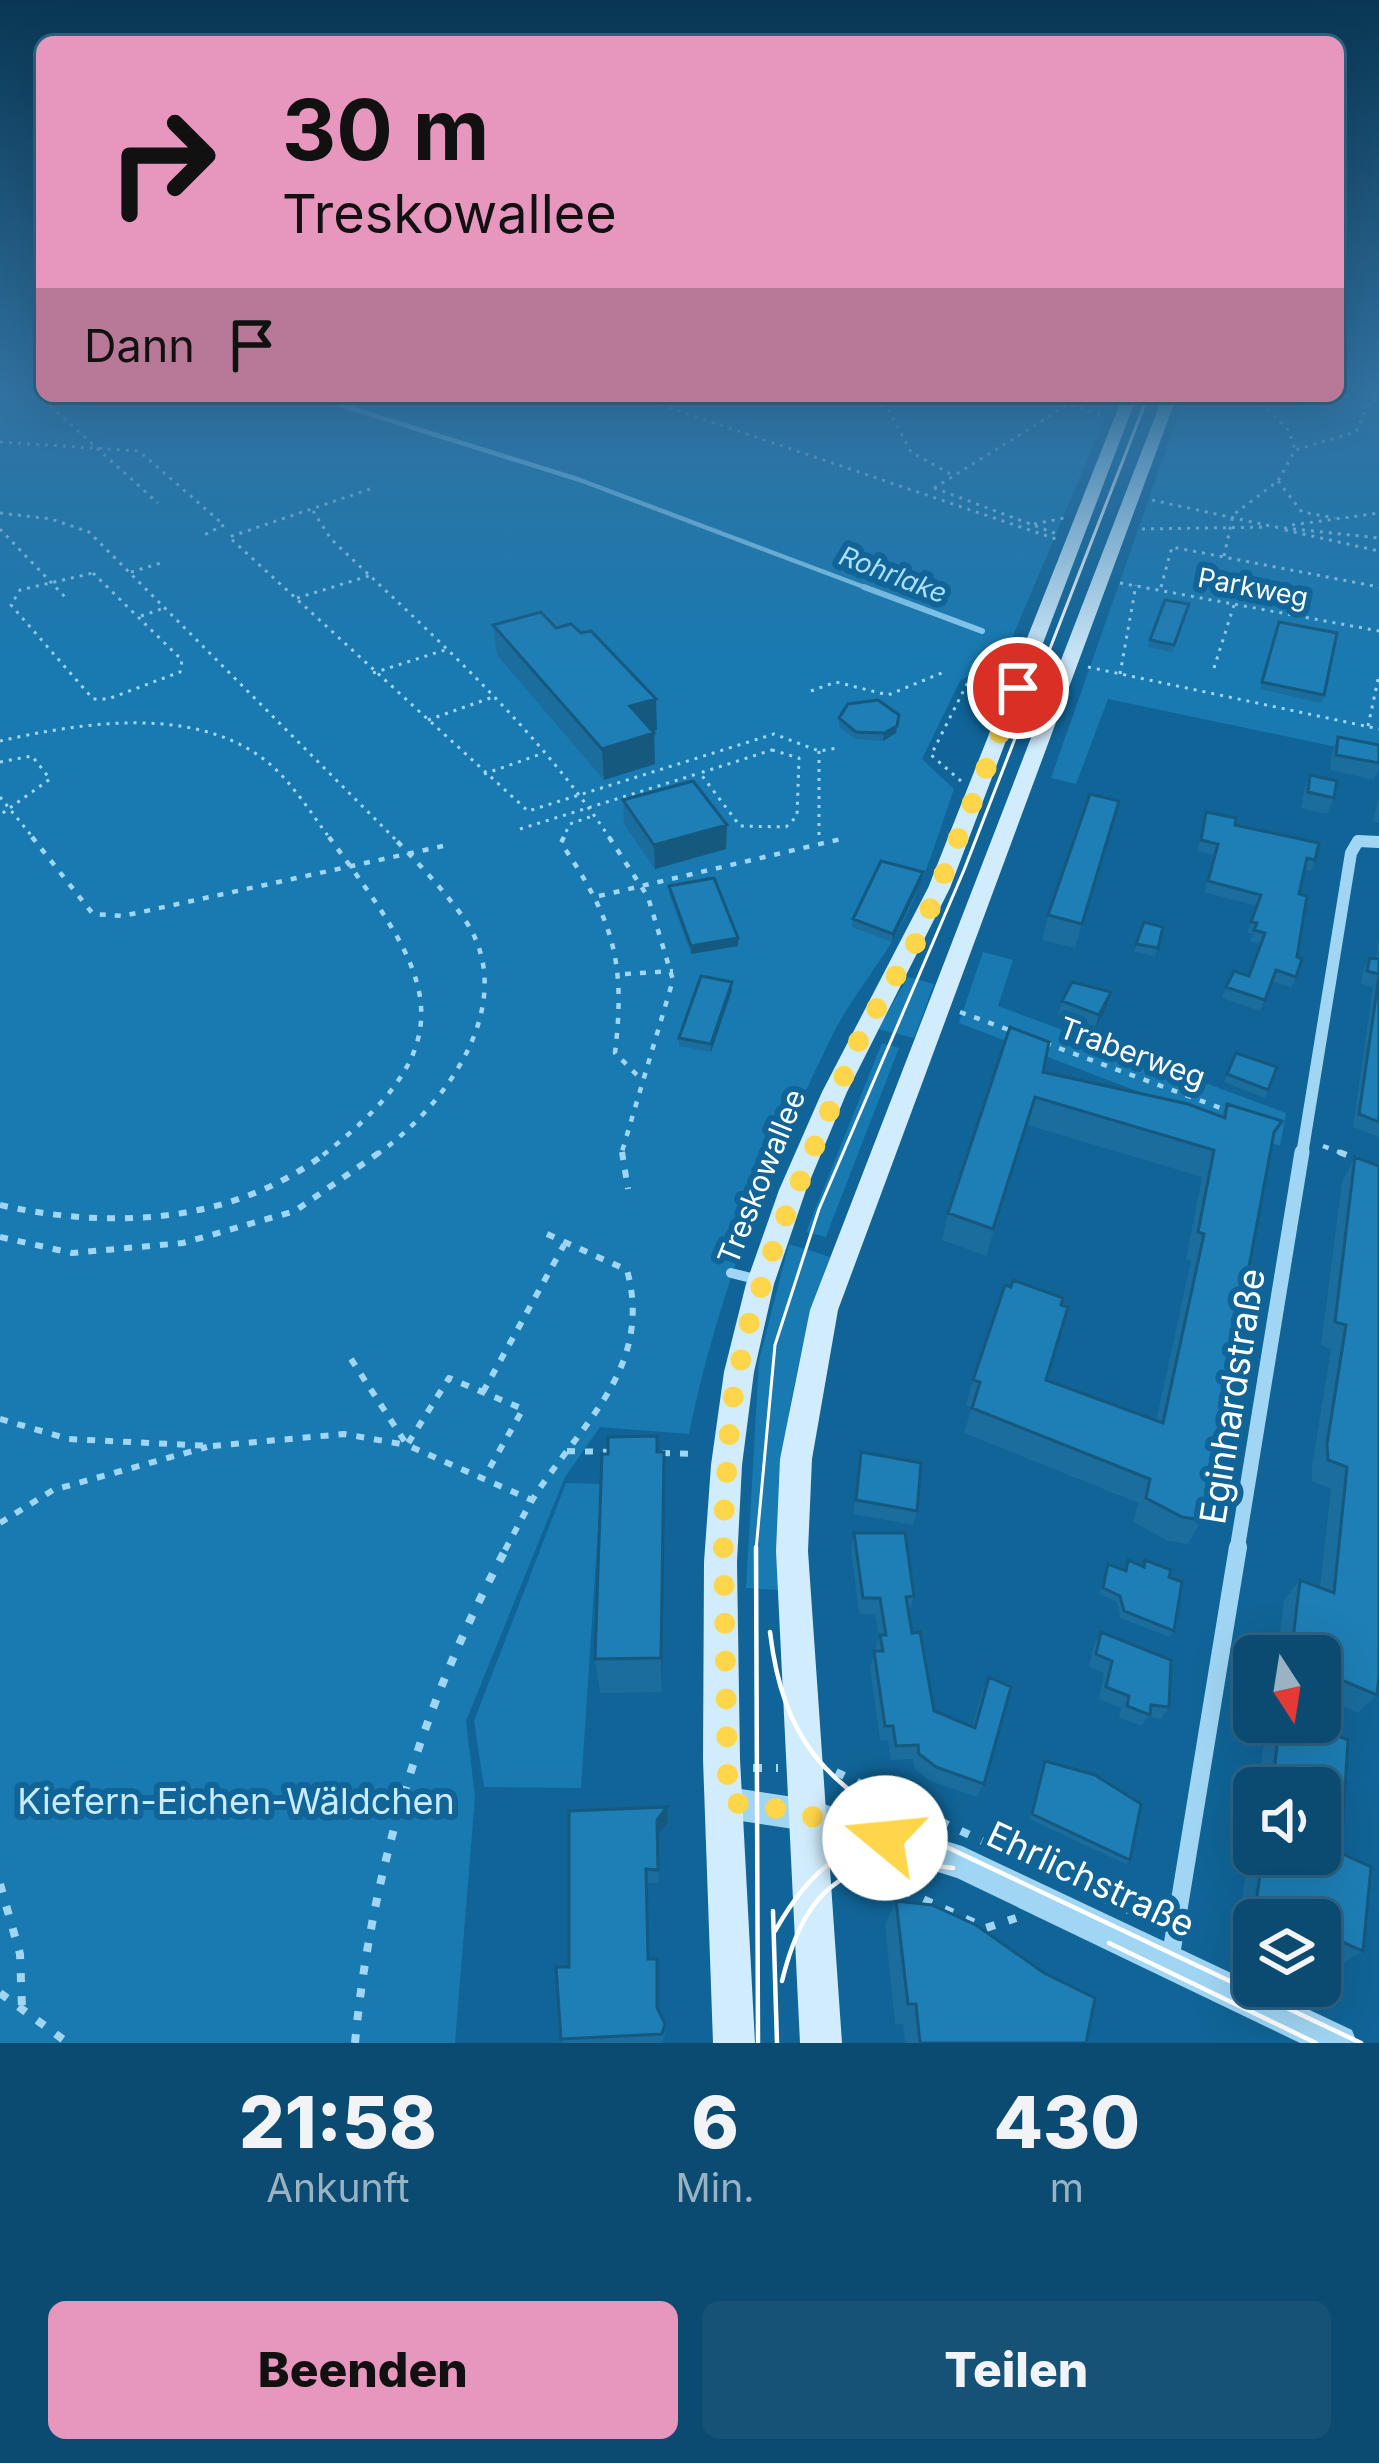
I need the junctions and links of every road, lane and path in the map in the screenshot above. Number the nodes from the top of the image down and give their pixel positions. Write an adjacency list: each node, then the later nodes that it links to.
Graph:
1 (135, 483): 10 (path)
2 (177, 483): 18 (path)
3 (884, 483): 26 (path)
4 (942, 483): 17 (path)
5 (1092, 483): 26 (main road, Treskowallee)
6 (1137, 483): 107 (main road)
7 (1275, 483): 14 (path)
8 (1280, 483): 16 (path)
9 (370, 489): 11 (path)
10 (158, 503)
11 (313, 511): 24 (path); 33 (path)
12 (0, 513): 32 (path)
13 (1379, 514): 16 (path)
14 (1233, 515): 19 (path); 20 (path); 22 (path)
15 (1069, 517): 17 (path)
16 (1341, 518): 20 (path)
17 (1034, 524): 26 (path)
18 (224, 525): 23 (path); 24 (path)
19 (1227, 527): 20 (path); 22 (path); 29 (path)
20 (1275, 527): 25 (path); 28 (path)
21 (0, 529): 34 (path)
22 (1175, 529): 27 (path)
23 (204, 535)
24 (230, 535): 39 (path)
25 (1379, 538)
26 (1068, 539): 106 (main road, Treskowallee)
27 (1172, 547): 29 (path); 37 (path)
28 (1379, 551)
29 (1225, 556): 36 (path)
30 (161, 563): 32 (path)
31 (1122, 566): 35 (path, Parkweg)
32 (131, 572): 41 (path)
33 (372, 575): 39 (path); 44 (path)
34 (48, 580): 38 (path); 42 (path); 42 (path)
35 (1136, 585): 37 (path, Parkweg); 49 (path)
36 (1379, 587)
37 (1160, 589): 40 (path, Parkweg)
38 (67, 599)
39 (296, 599): 48 (path)
40 (1235, 602): 43 (path, Parkweg); 46 (path)
41 (167, 607): 42 (path); 76 (path)
42 (141, 616)
43 (1379, 631)
44 (450, 648): 48 (path); 53 (path)
45 (1088, 653): 49 (path)
46 (1214, 668)
47 (944, 672): 52 (path)
48 (374, 674): 54 (path)
49 (1120, 674): 55 (path)
50 (1379, 675): 55 (path)
51 (970, 678): 64 (path)
52 (811, 691)
53 (496, 696): 54 (path); 60 (path)
54 (428, 720): 63 (path)
55 (1368, 726): 56 (path)
56 (1379, 729)
57 (0, 741): 77 (path)
58 (837, 748): 59 (path)
59 (819, 751): 65 (path); 74 (path)
60 (543, 753): 63 (path); 65 (path)
61 (0, 762): 68 (path)
62 (699, 772): 62 (path); 67 (path)
63 (484, 774): 65 (path)
64 (962, 781)
65 (581, 795): 67 (path)
66 (0, 797): 68 (path)
67 (588, 804): 70 (path); 71 (path)
68 (10, 810): 69 (path); 77 (path)
69 (0, 815)
70 (596, 815): 78 (path); 79 (path)
71 (520, 829)
72 (841, 839): 74 (path)
73 (1368, 841): 111 (street, Eginhardstraße)
74 (819, 844): 78 (path)
75 (443, 846): 76 (path)
76 (408, 853): 77 (path); 92 (path)
77 (349, 866): 90 (path)
78 (643, 886): 79 (path); 80 (path)
79 (599, 896): 81 (path)
80 (673, 971): 81 (path); 85 (path)
81 (625, 974): 85 (path)
82 (955, 1010): 83 (path, Traberweg)
83 (1018, 1033)
84 (1040, 1041): 86 (path, Traberweg)
85 (642, 1080): 89 (path)
86 (1238, 1114)
87 (1319, 1145): 88 (path)
88 (1363, 1161)
89 (628, 1190)
90 (0, 1205)
91 (547, 1234): 93 (path)
92 (0, 1237)
93 (566, 1244): 95 (path); 99 (path)
94 (351, 1359): 97 (path)
95 (483, 1392): 97 (path); 103 (path)
96 (0, 1419): 98 (path)
97 (406, 1445): 98 (path); 103 (path)
98 (212, 1446): 105 (path)
99 (567, 1451): 100 (path); 104 (path)
100 (630, 1453)
101 (651, 1453): 102 (path)
102 (692, 1454)
103 (485, 1476): 104 (path)
104 (532, 1500): 115 (path)
105 (0, 1523)
106 (728, 1802): 107 (street, Ehrlichstraße); 116 (main road, Treskowallee)
107 (807, 1815): 111 (street, Ehrlichstraße); 117 (main road)
108 (891, 1882): 110 (path)
109 (0, 1884): 113 (path)
110 (1005, 1924)
111 (1170, 1962): 118 (street, Ehrlichstraße)
112 (0, 1993): 113 (path)
113 (22, 2008): 114 (path)
114 (68, 2043)
115 (355, 2043)
116 (734, 2043)
117 (821, 2043)
118 (1339, 2043)

